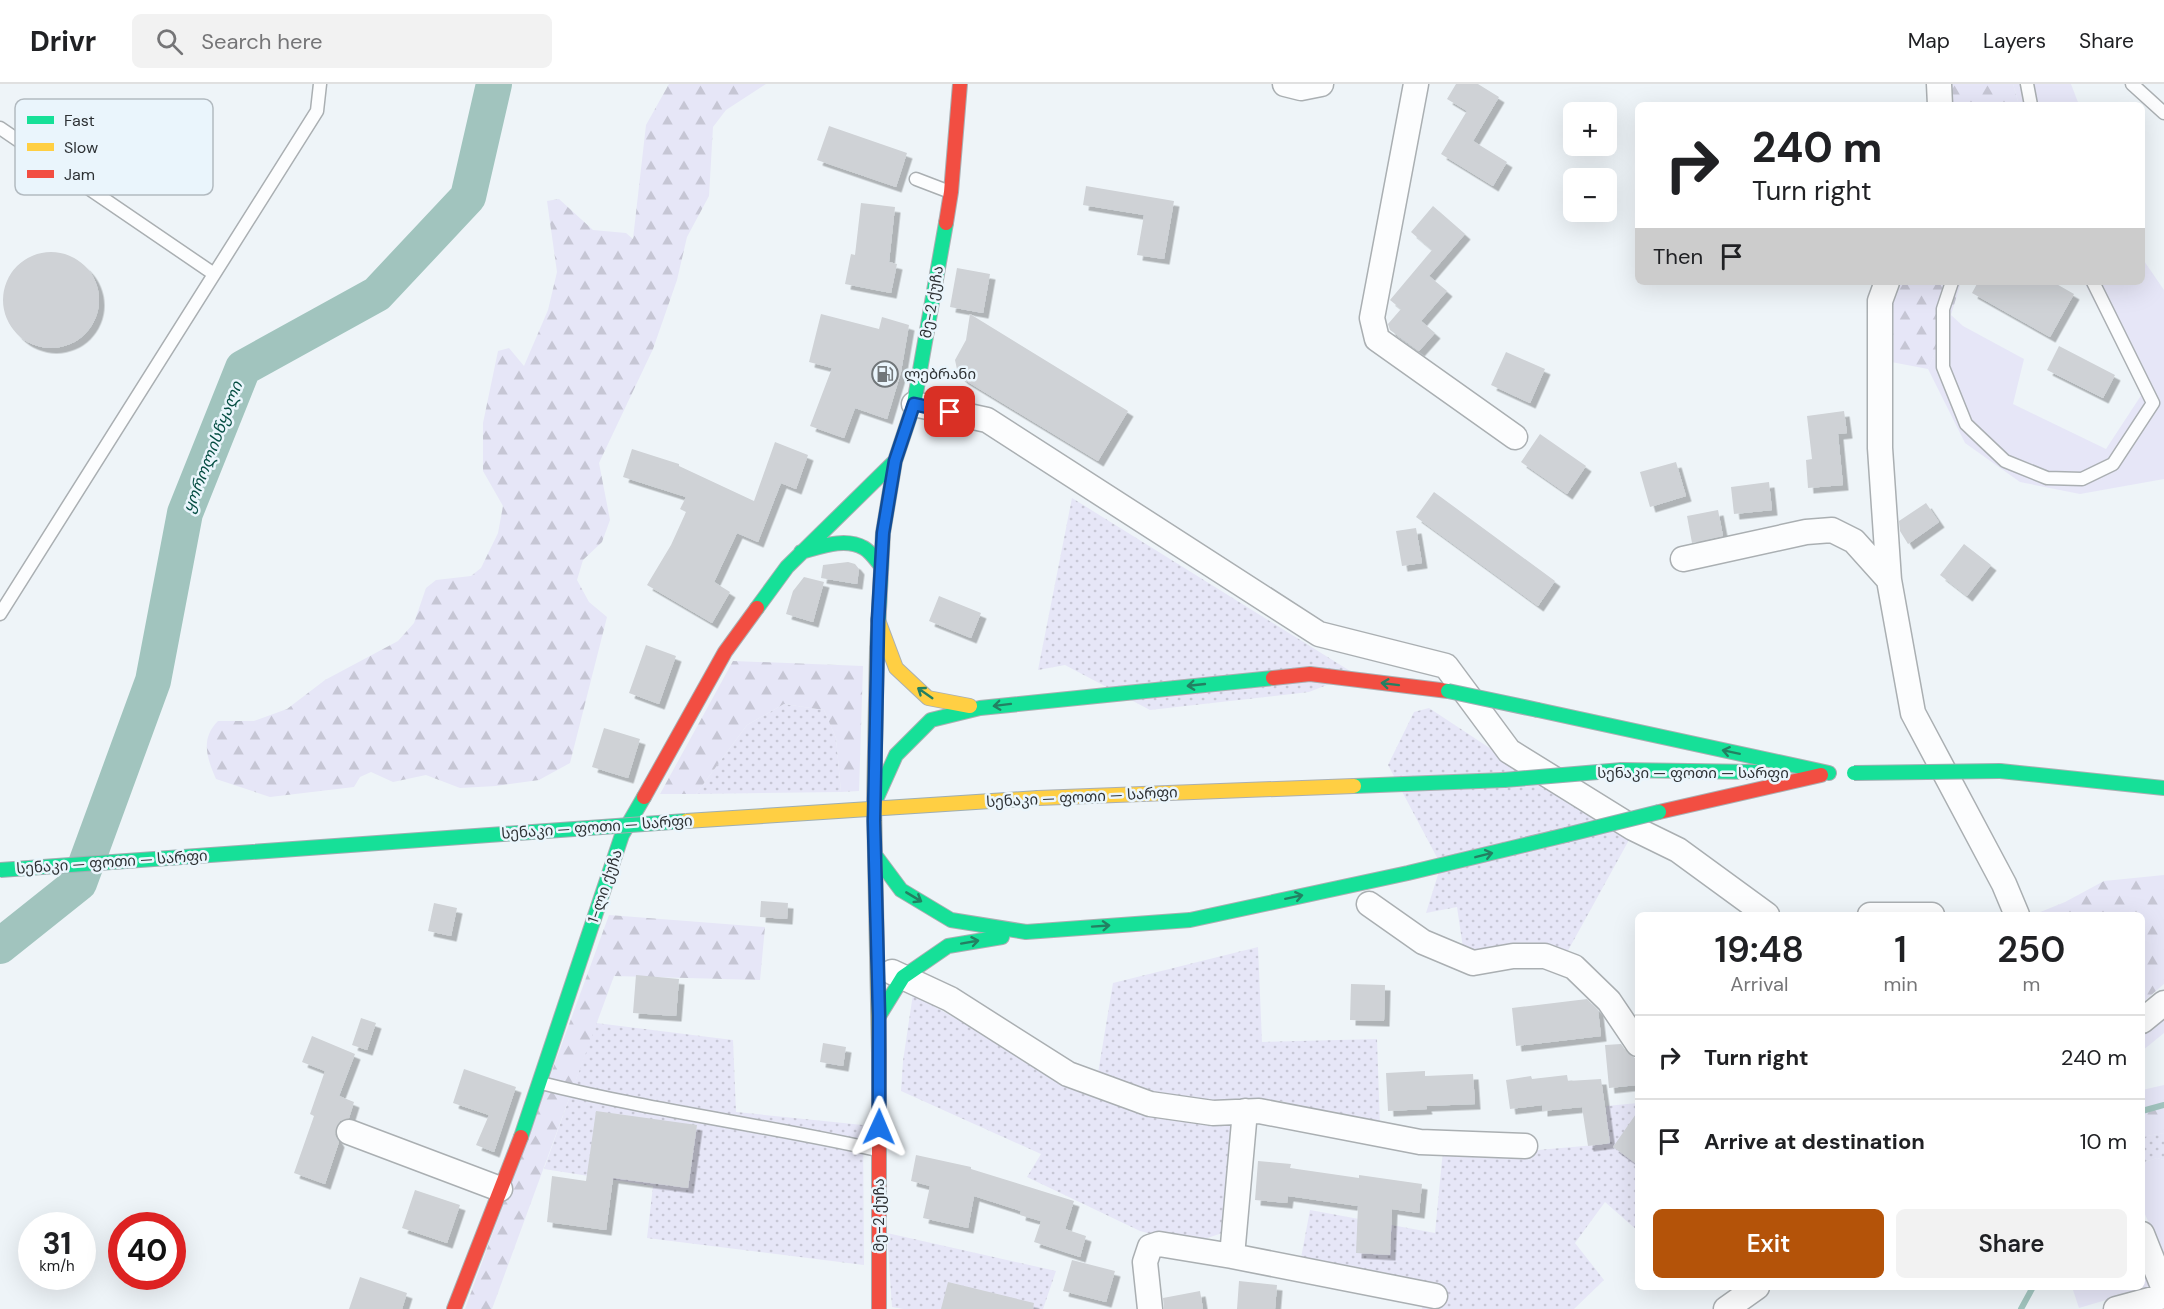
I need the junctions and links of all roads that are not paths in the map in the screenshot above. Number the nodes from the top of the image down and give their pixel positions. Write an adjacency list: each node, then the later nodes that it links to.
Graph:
1 (320, 84): 17 (lane)
2 (960, 84): 15 (main road, მე-2 ქუჩა)
3 (1285, 84): 4 (street)
4 (1321, 84)
5 (1416, 84): 22 (street)
6 (1939, 84): 9 (street)
7 (2027, 84): 10 (lane)
8 (2132, 84): 11 (lane)
9 (1940, 102)
10 (2030, 102)
11 (2164, 113)
12 (0, 128): 13 (lane)
13 (15, 138)
14 (916, 179): 15 (lane)
15 (951, 192): 21 (main road, მე-2 ქუჩა)
16 (98, 195): 17 (lane)
17 (214, 274): 28 (lane)
18 (1886, 285): 27 (street)
19 (1951, 285): 20 (lane)
20 (2094, 285)
21 (914, 404): 23 (main road, მე-2 ქუჩა); 37 (street)
22 (1515, 437)
23 (895, 461): 24 (main road, 1-ლი ქუჩა); 26 (main road, მე-2 ქუჩა)
24 (801, 552): 26 (main road); 46 (main road, 1-ლი ქუჩა)
25 (1683, 560): 27 (street)
26 (881, 566): 29 (main road, მე-2 ქუჩა)
27 (1889, 580): 38 (street)
28 (0, 614)
29 (878, 620): 30 (main road, one-way to 29); 33 (main road, მე-2 ქუჩა)
30 (980, 708): 31 (main road, one-way to 30, bridge); 33 (main road)
31 (1829, 773): 32 (main road, სენაკი — ფოთი — სარფი, bridge); 35 (main road, სენაკი — ფოთი — სარფი, bridge); 39 (main road, one-way to 31, bridge)
32 (2164, 788)
33 (874, 804): 34 (main road, მე-2 ქუჩა)
34 (874, 855): 39 (main road, one-way to 39); 40 (main road, მე-2 ქუჩა)
35 (0, 870)
36 (1369, 904): 45 (street)
37 (1763, 912)
38 (2016, 912)
39 (1026, 932): 41 (main road, one-way to 39)
40 (878, 966): 41 (street); 43 (main road, მე-2 ქუჩა)
41 (903, 978): 43 (main road); 47 (street)
42 (2164, 1003): 44 (street)
43 (879, 1016): 50 (main road, მე-2 ქუჩა)
44 (2145, 1019)
45 (1635, 1040)
46 (539, 1083): 50 (lane); 51 (main road, 1-ლი ქუჩა)
47 (1245, 1111): 49 (street); 53 (street)
48 (349, 1132): 51 (street)
49 (1525, 1146)
50 (878, 1150): 59 (main road, მე-2 ქუჩა)
51 (500, 1189): 58 (main road, 1-ლი ქუჩა)
52 (2145, 1242): 54 (street)
53 (1232, 1256): 56 (street); 60 (street)
54 (2164, 1289)
55 (1753, 1290): 61 (street)
56 (1435, 1296)
57 (2164, 1296): 62 (street)
58 (454, 1309)
59 (879, 1309)
60 (1150, 1309)
61 (1725, 1309)
62 (2116, 1309)

